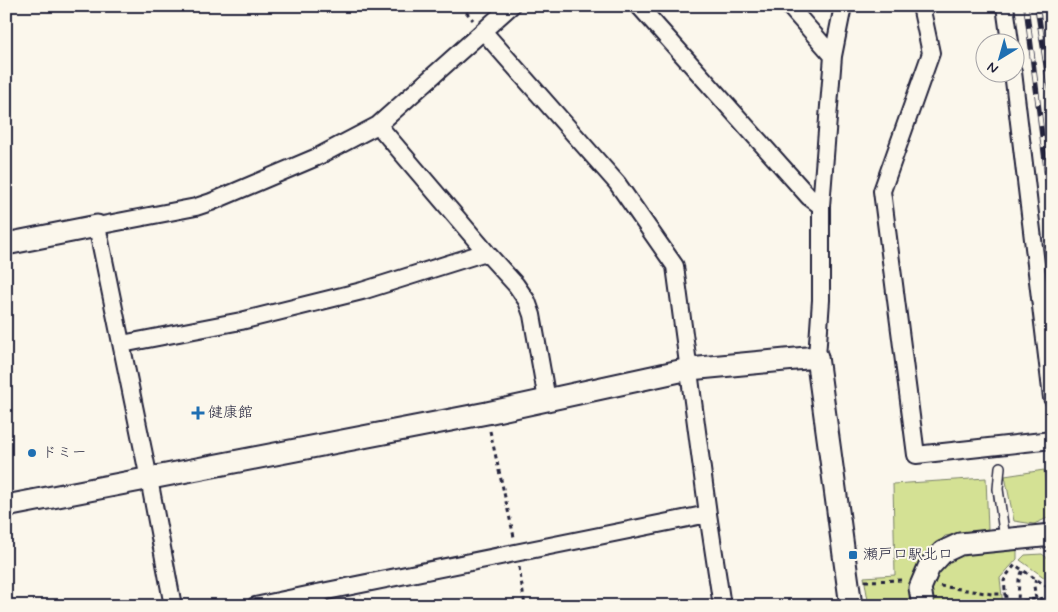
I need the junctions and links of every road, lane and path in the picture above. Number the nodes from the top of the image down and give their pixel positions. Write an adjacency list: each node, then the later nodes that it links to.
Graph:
1 (511, 6): 7 (street)
2 (639, 6): 12 (street)
3 (789, 6): 9 (street)
4 (843, 6): 9 (street)
5 (921, 6): 22 (street)
6 (1005, 6): 8 (street)
7 (483, 31): 11 (street); 18 (street)
8 (1009, 32)
9 (833, 56): 12 (street)
10 (1014, 82): 19 (street)
11 (378, 125): 13 (street); 15 (street)
12 (821, 206): 17 (street)
13 (98, 226): 14 (street); 16 (street)
14 (6, 244)
15 (486, 252): 16 (street); 20 (street)
16 (122, 344): 24 (street)
17 (817, 356): 18 (street); 43 (street)
18 (689, 369): 20 (street); 26 (street)
19 (1052, 398)
20 (547, 400): 21 (street)
21 (487, 413): 24 (street); 29 (path)
22 (1052, 440)
23 (1000, 468): 28 (lane)
24 (149, 479): 25 (street); 39 (street)
25 (6, 506)
26 (708, 514): 29 (street); 42 (street)
27 (1052, 535): 28 (street)
28 (1005, 540): 44 (street)
29 (517, 553): 35 (street); 41 (path)
30 (1023, 570): 31 (path); 37 (path); 38 (path)
31 (1036, 578): 32 (path); 34 (path)
32 (1052, 590)
33 (1052, 597): 34 (path)
34 (1035, 599): 38 (path); 45 (path)
35 (318, 600): 40 (street)
36 (1052, 603): 46 (path)
37 (1007, 604): 38 (path)
38 (1019, 604)
39 (173, 606)
40 (256, 606)
41 (525, 606)
42 (722, 606)
43 (850, 606)
44 (923, 606)
45 (1037, 606)
46 (1049, 606)

